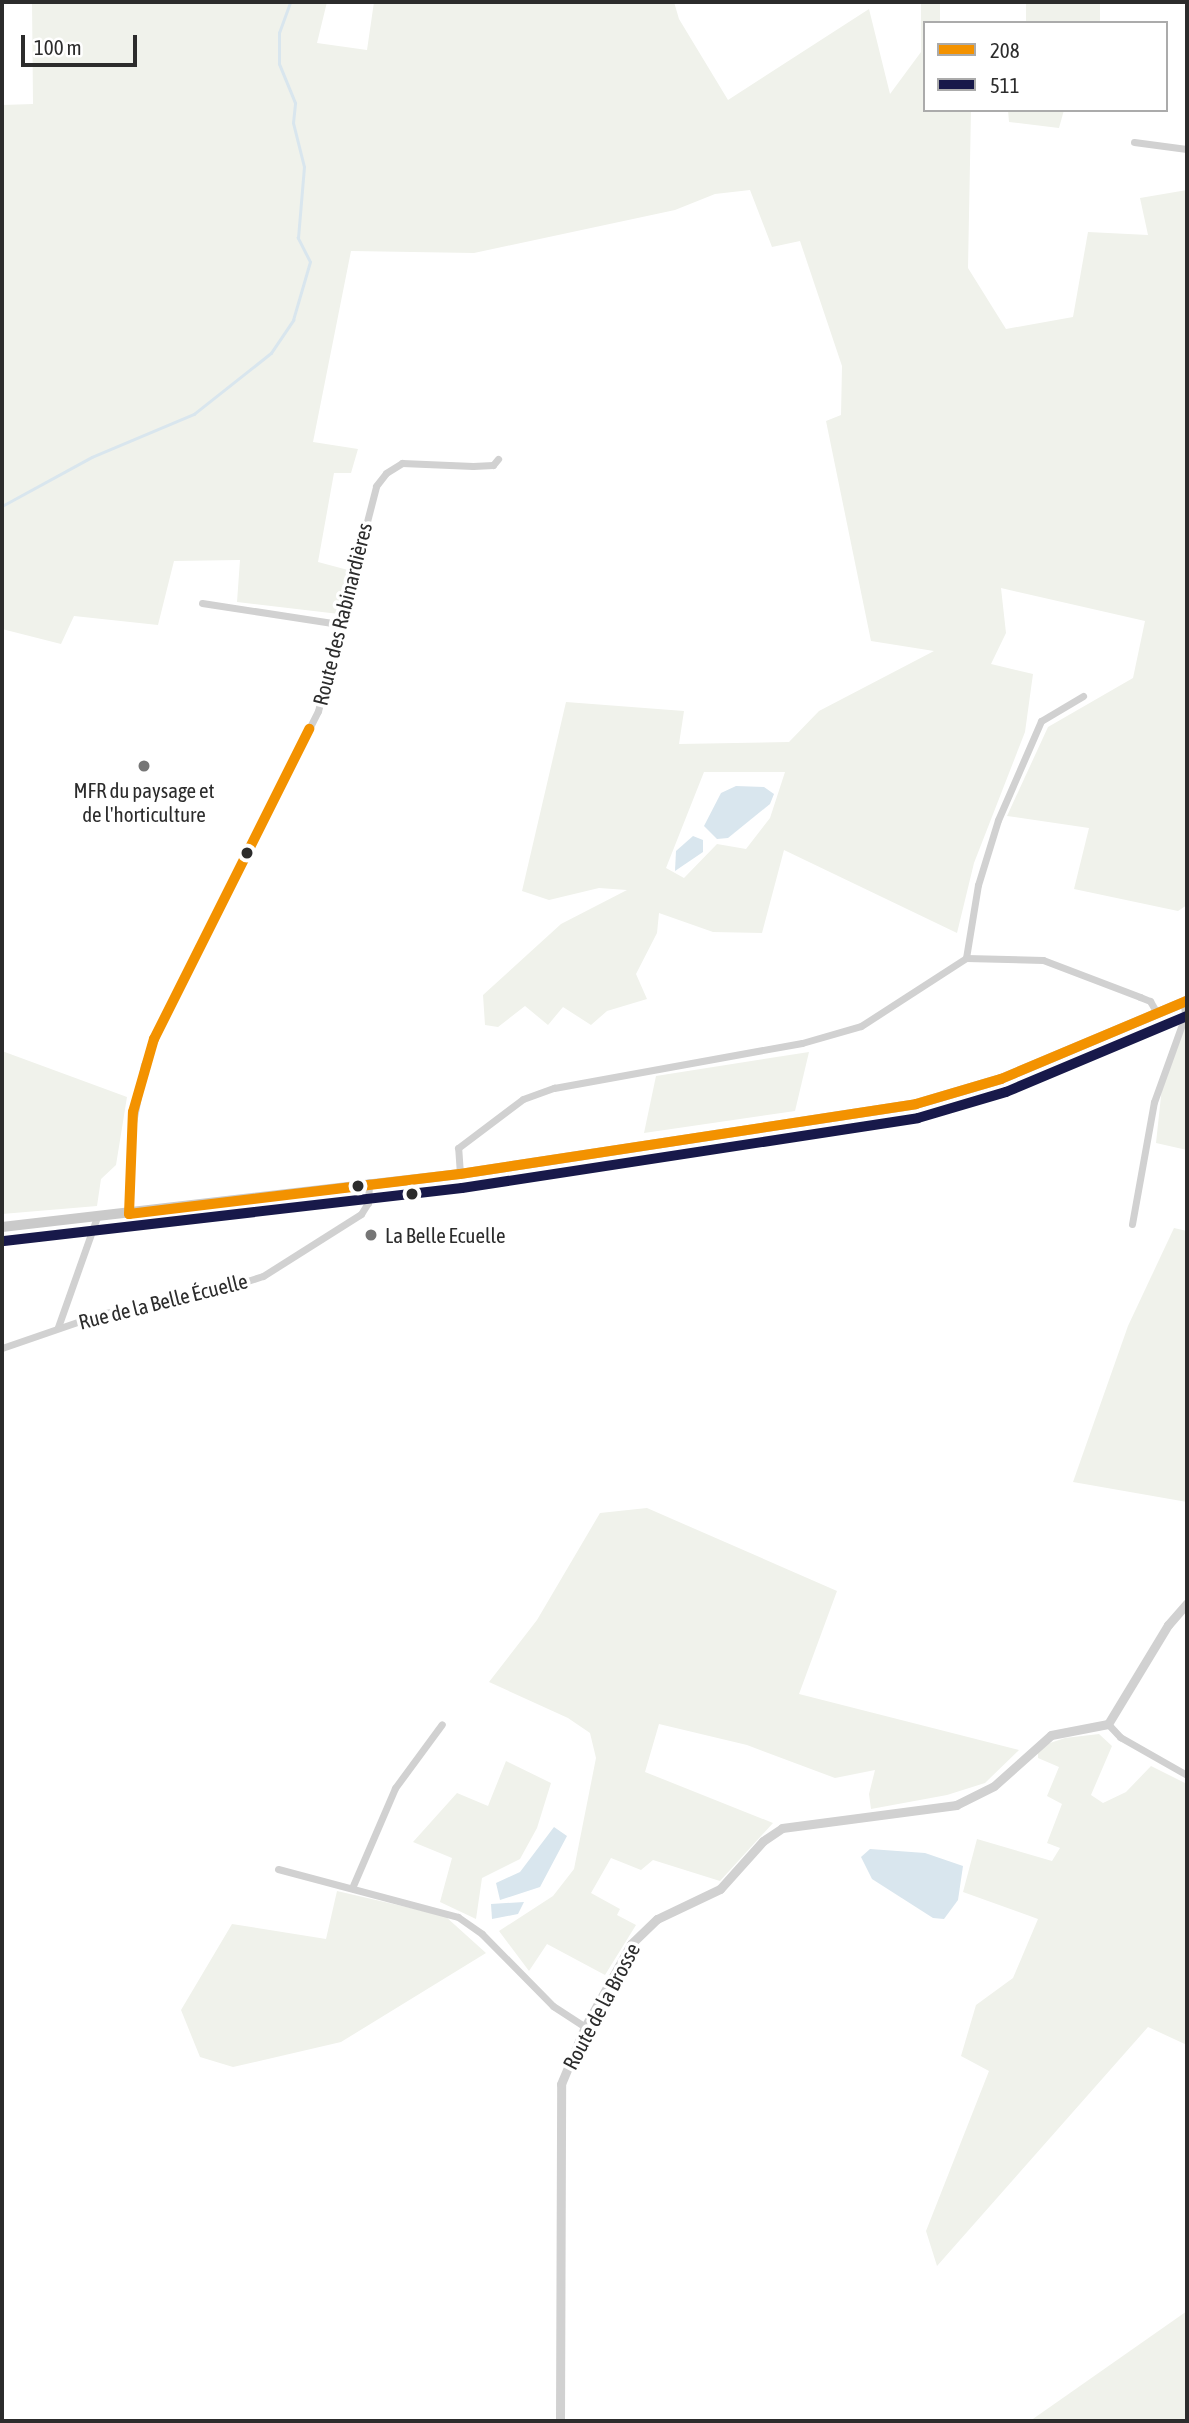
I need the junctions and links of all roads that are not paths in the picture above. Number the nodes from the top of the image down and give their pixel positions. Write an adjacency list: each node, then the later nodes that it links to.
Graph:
1 (1134, 142): 2 (street)
2 (1187, 149)
3 (498, 459): 5 (street, Route des Rabinardières)
4 (202, 603): 5 (street)
5 (340, 624): 12 (street, Route des Rabinardières)
6 (1083, 696): 7 (street)
7 (966, 958): 9 (street); 10 (street)
8 (1186, 1002): 9 (main road); 14 (street)
9 (1157, 1013): 10 (main road)
10 (460, 1174): 11 (main road)
11 (369, 1182): 12 (main road); 16 (street, Rue de la Belle Écuelle)
12 (129, 1214): 13 (main road)
13 (97, 1217): 15 (main road); 16 (street)
14 (1132, 1224)
15 (2, 1227)
16 (58, 1327): 17 (street, Rue de la Belle Écuelle)
17 (2, 1348)
18 (1187, 1603): 20 (street)
19 (442, 1724): 23 (street)
20 (1108, 1724): 21 (street); 24 (street, Route de la Brosse)
21 (1187, 1774)
22 (278, 1869): 23 (street)
23 (352, 1888): 24 (street)
24 (585, 2027): 25 (street, Route de la Brosse)
25 (560, 2421)

